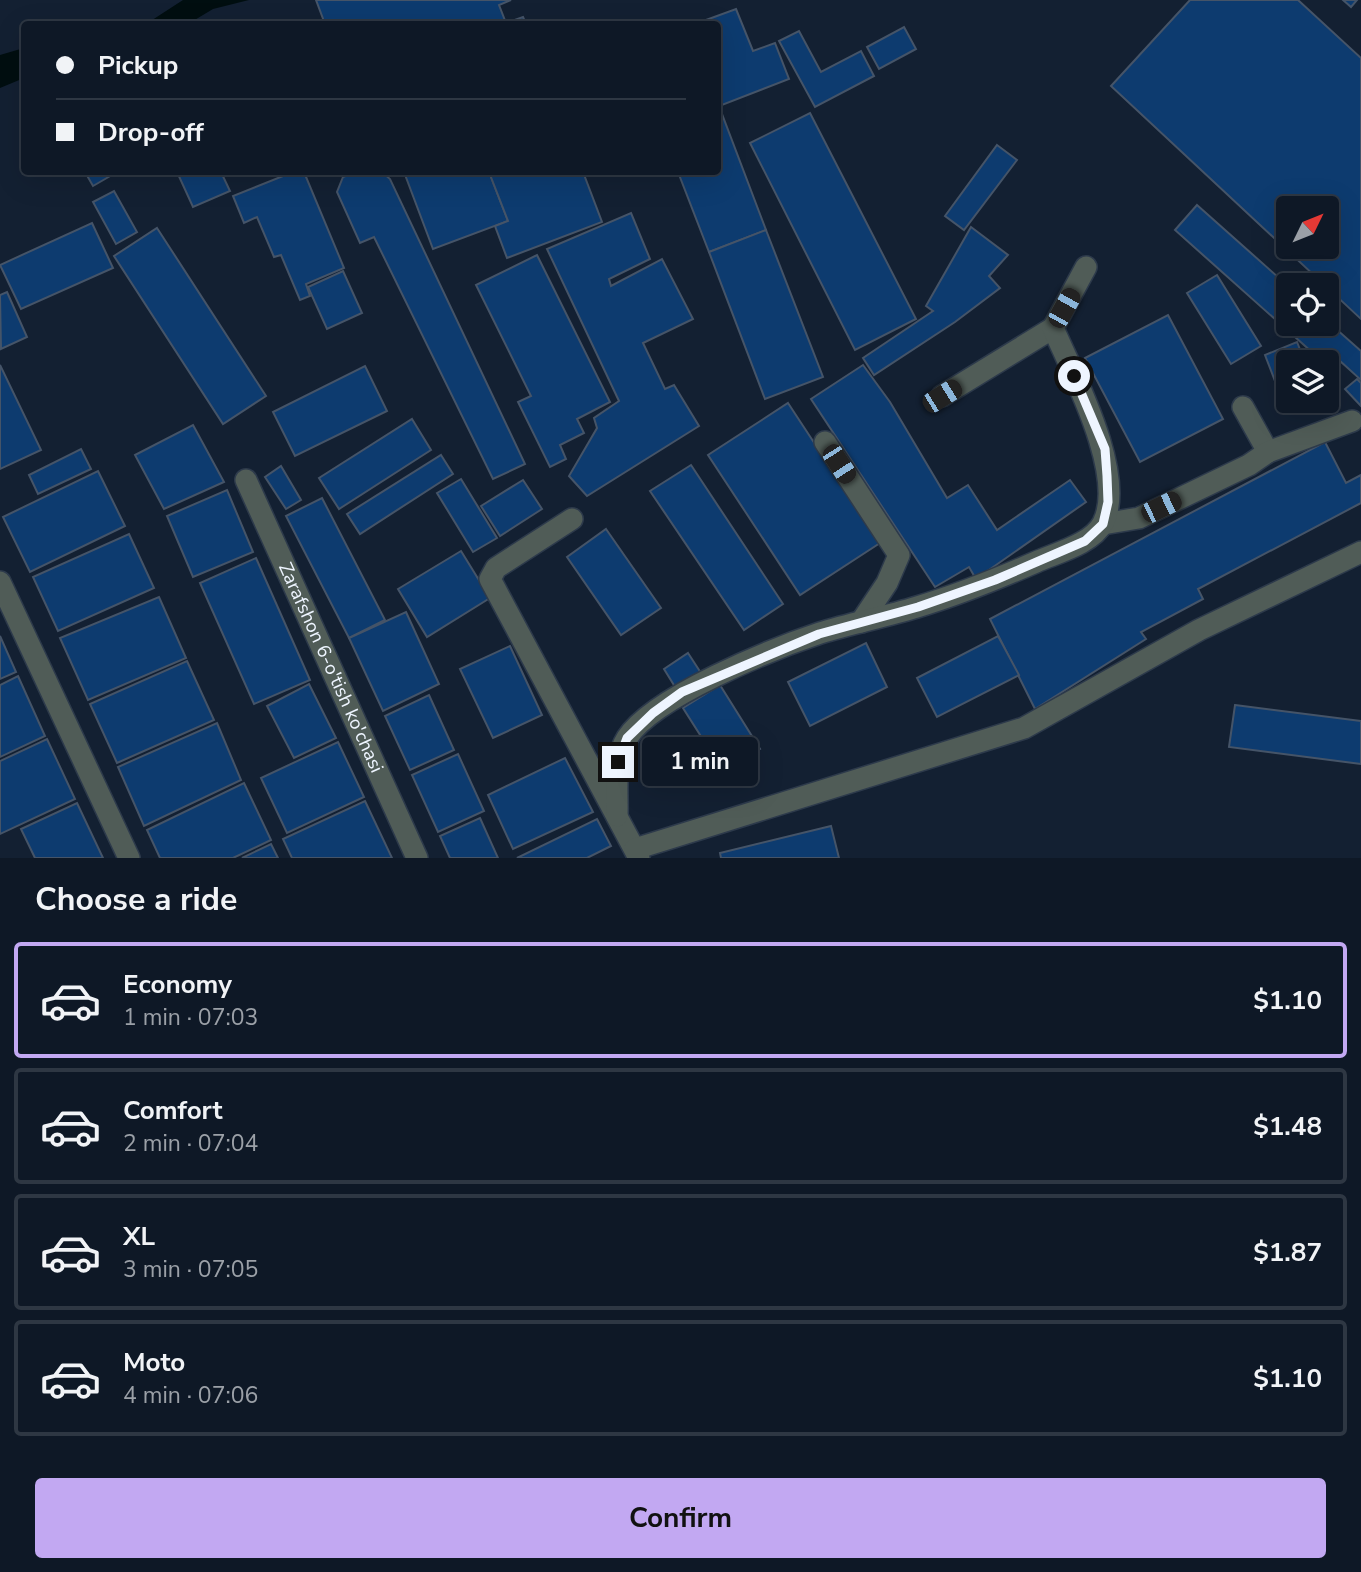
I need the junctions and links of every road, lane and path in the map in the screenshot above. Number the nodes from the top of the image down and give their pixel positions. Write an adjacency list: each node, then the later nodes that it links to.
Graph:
1 (1086, 267): 2 (street)
2 (1053, 328): 3 (street); 10 (street)
3 (942, 396)
4 (1243, 407): 7 (street)
5 (1352, 421): 7 (street)
6 (825, 442): 13 (street)
7 (1268, 452): 10 (street)
8 (246, 480): 17 (street, Zarafshon 6-o'tish ko'chasi)
9 (572, 519): 14 (street)
10 (1103, 524): 13 (street)
11 (1361, 552): 15 (street)
12 (0, 582): 16 (street)
13 (861, 622): 14 (street)
14 (617, 816): 15 (street)
15 (637, 853)
16 (129, 858)
17 (417, 858)

